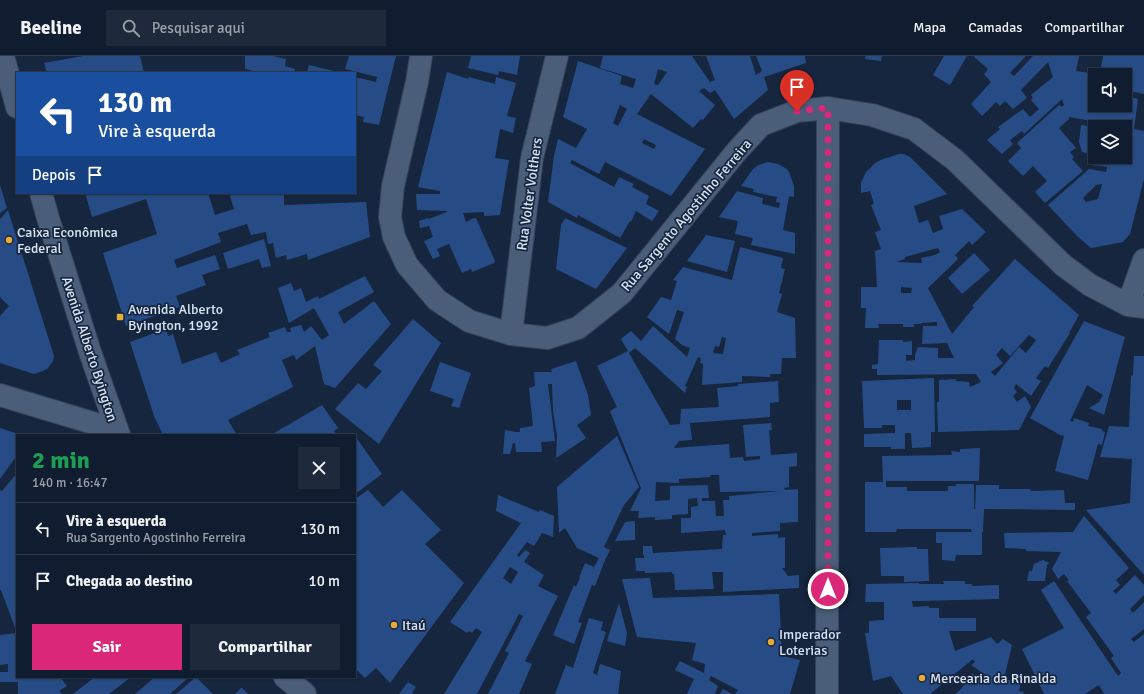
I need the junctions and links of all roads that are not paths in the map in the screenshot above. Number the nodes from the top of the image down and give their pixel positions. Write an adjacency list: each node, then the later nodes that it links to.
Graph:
1 (3, 56): 4 (street)
2 (421, 56): 9 (street, Rua Sargento Agostinho Ferreira)
3 (557, 56): 9 (street, Rua Volter Volthers)
4 (16, 103)
5 (828, 108): 8 (street, Rua Sargento Agostinho Ferreira); 9 (street, Rua Sargento Agostinho Ferreira); 14 (street)
6 (41, 194): 11 (street, Avenida Alberto Byington)
7 (1144, 260): 8 (street)
8 (1136, 306)
9 (511, 334)
10 (0, 395): 11 (street)
11 (118, 433)
12 (286, 678): 13 (street)
13 (306, 694)
14 (828, 694)

